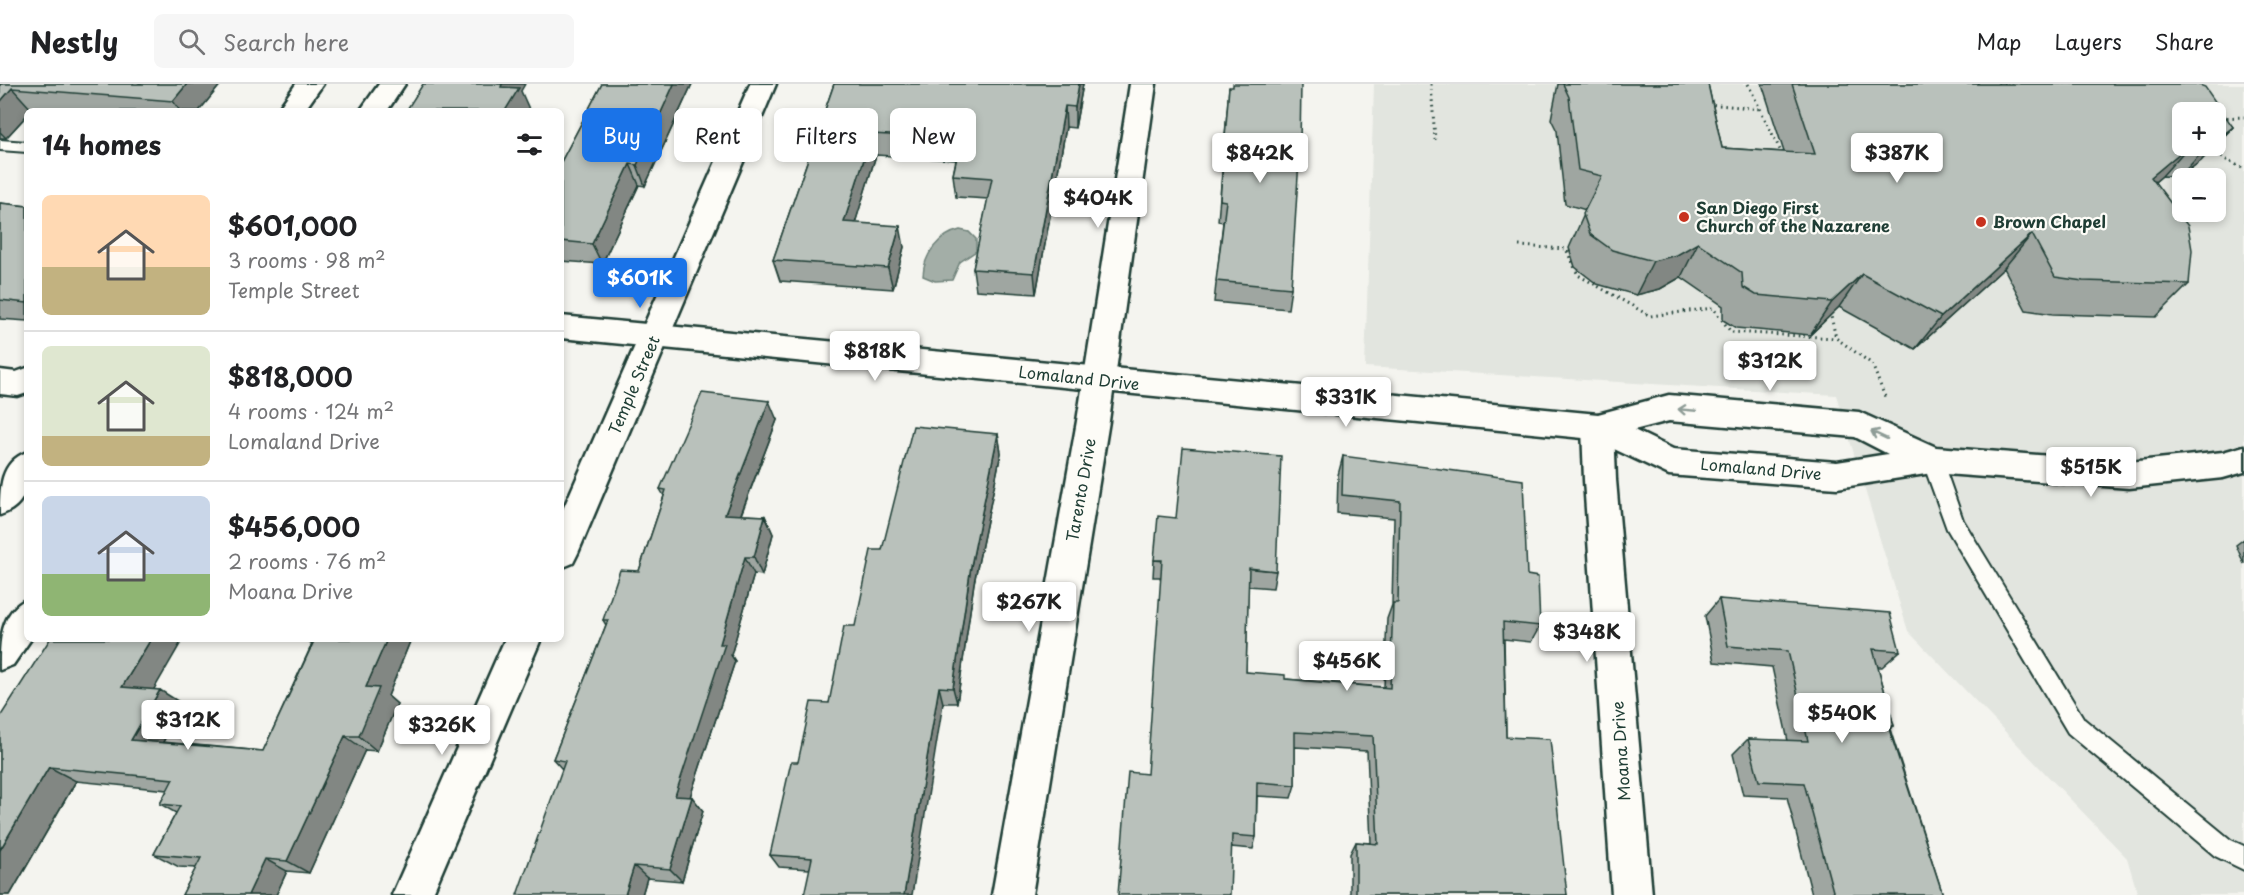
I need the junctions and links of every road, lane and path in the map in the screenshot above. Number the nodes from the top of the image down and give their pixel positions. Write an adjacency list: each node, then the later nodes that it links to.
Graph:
1 (310, 84): 8 (street)
2 (392, 84): 9 (street)
3 (763, 84): 22 (street, Temple Street)
4 (1143, 84): 24 (street, Tarento Drive)
5 (1431, 84): 13 (path)
6 (1748, 84): 10 (path)
7 (1699, 103): 10 (path)
8 (292, 108)
9 (376, 108)
10 (1761, 109): 17 (path)
11 (2226, 116): 12 (path)
12 (2244, 117)
13 (1435, 140)
14 (0, 145): 15 (lane)
15 (24, 147)
16 (2219, 156): 18 (path)
17 (1784, 159)
18 (2244, 169)
19 (1519, 246): 23 (path)
20 (1829, 305): 23 (path)
21 (564, 327): 22 (street, Lomaland Drive)
22 (655, 336): 24 (street, Lomaland Drive); 33 (street, Temple Street)
23 (1836, 338): 27 (path)
24 (1099, 380): 28 (street, Lomaland Drive); 39 (street, Tarento Drive)
25 (24, 381): 26 (street)
26 (0, 382)
27 (1886, 398)
28 (1598, 427): 30 (street, Lomaland Drive); 30 (street, Lomaland Drive, one-way to 28); 40 (street, Moana Drive)
29 (2244, 459): 30 (street, Lomaland Drive)
30 (1932, 460): 37 (lane)
31 (24, 469): 32 (street)
32 (0, 501)
33 (564, 546)
34 (24, 619): 36 (street)
35 (523, 642): 38 (street)
36 (0, 654)
37 (2244, 858)
38 (412, 895)
39 (1012, 895)
40 (1632, 895)

